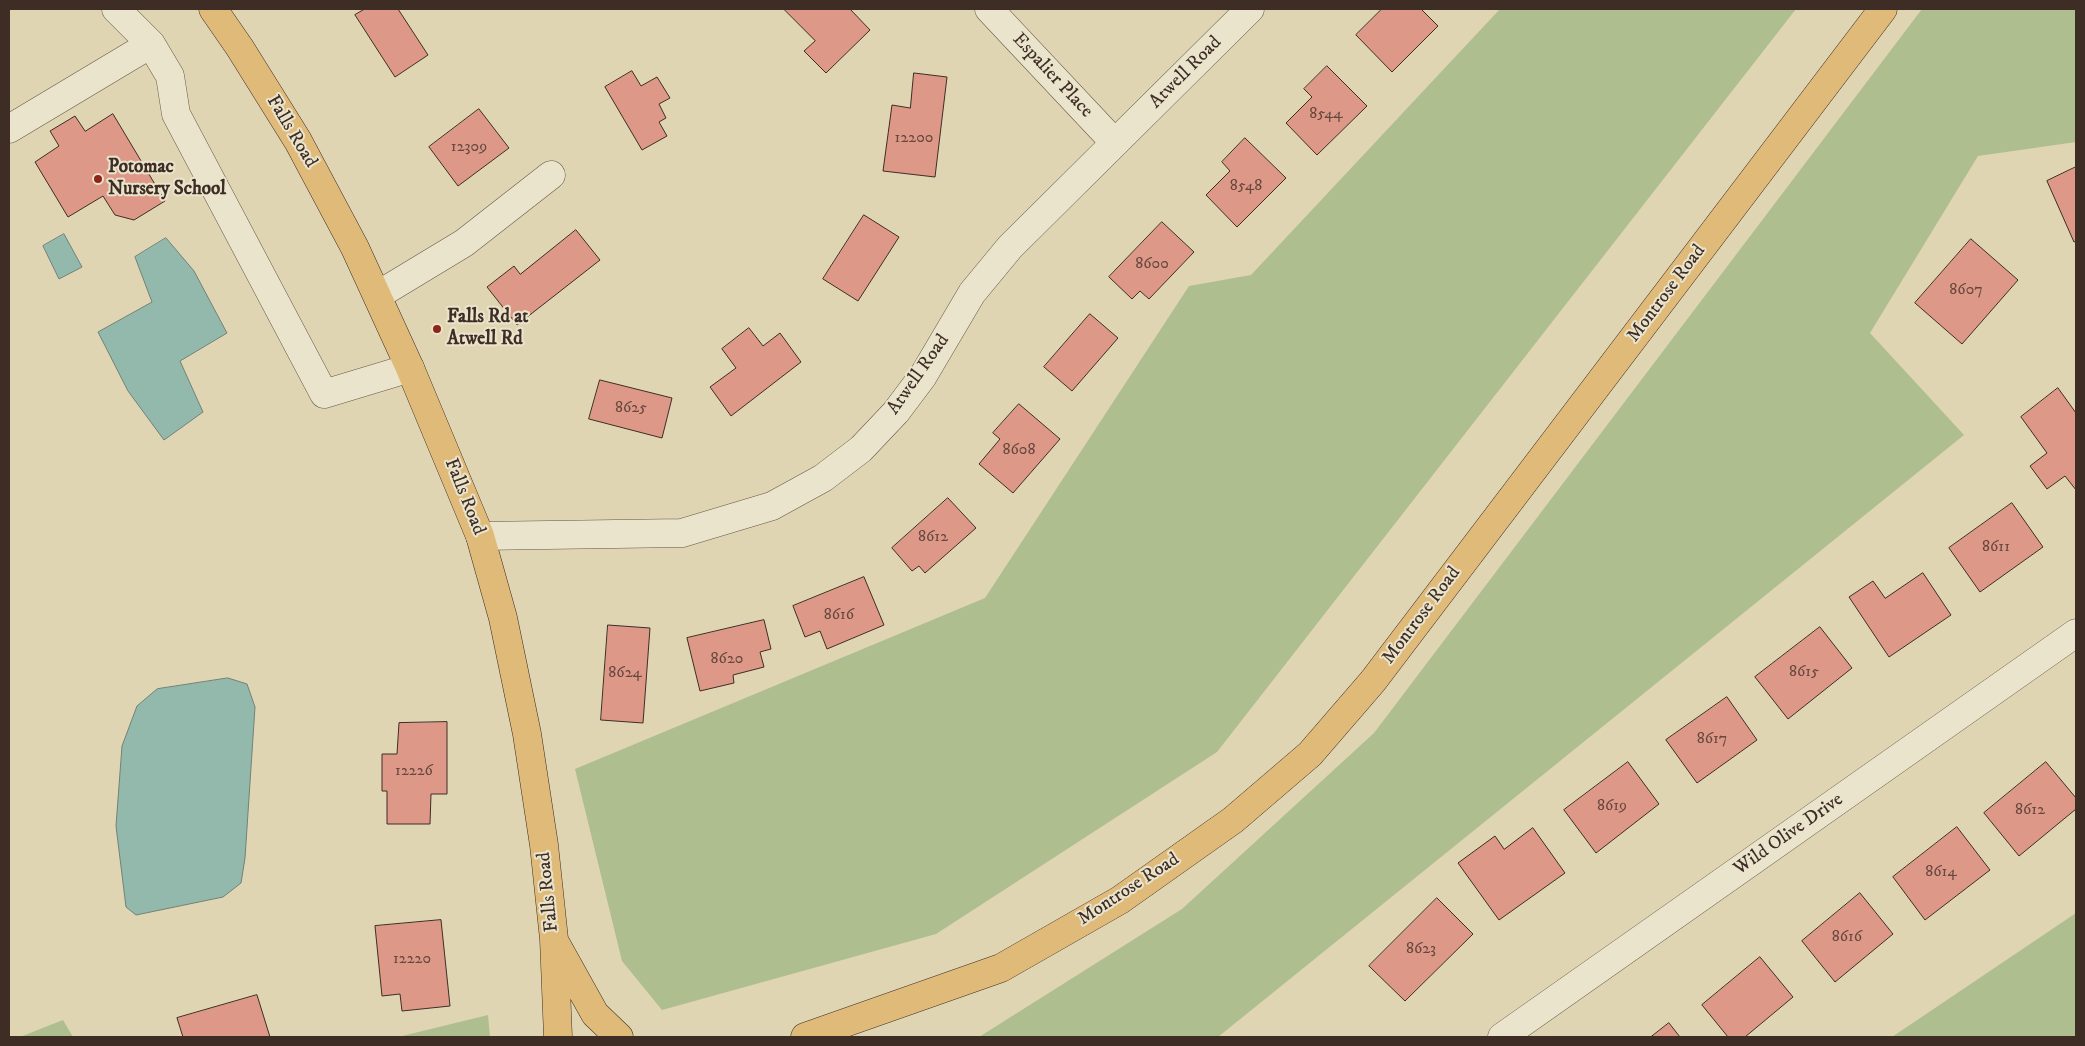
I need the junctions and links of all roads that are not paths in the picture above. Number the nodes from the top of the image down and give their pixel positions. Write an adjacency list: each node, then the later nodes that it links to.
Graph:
1 (116, 9): 6 (street)
2 (213, 9): 10 (main road, Falls Road)
3 (989, 9): 8 (street, Espalier Place)
4 (1250, 9): 8 (street, Atwell Road)
5 (1883, 9): 17 (main road, Montrose Road)
6 (151, 44): 7 (street); 11 (street)
7 (9, 129)
8 (1115, 143): 12 (street, Atwell Road)
9 (551, 175): 10 (street)
10 (378, 295): 11 (main road, Falls Road)
11 (410, 368): 12 (main road, Falls Road)
12 (480, 536): 14 (main road, Falls Road)
13 (2076, 633): 18 (street, Wild Olive Drive)
14 (554, 939): 15 (main road, Falls Road); 16 (main road)
15 (558, 1037)
16 (619, 1037)
17 (805, 1037)
18 (1502, 1037)

